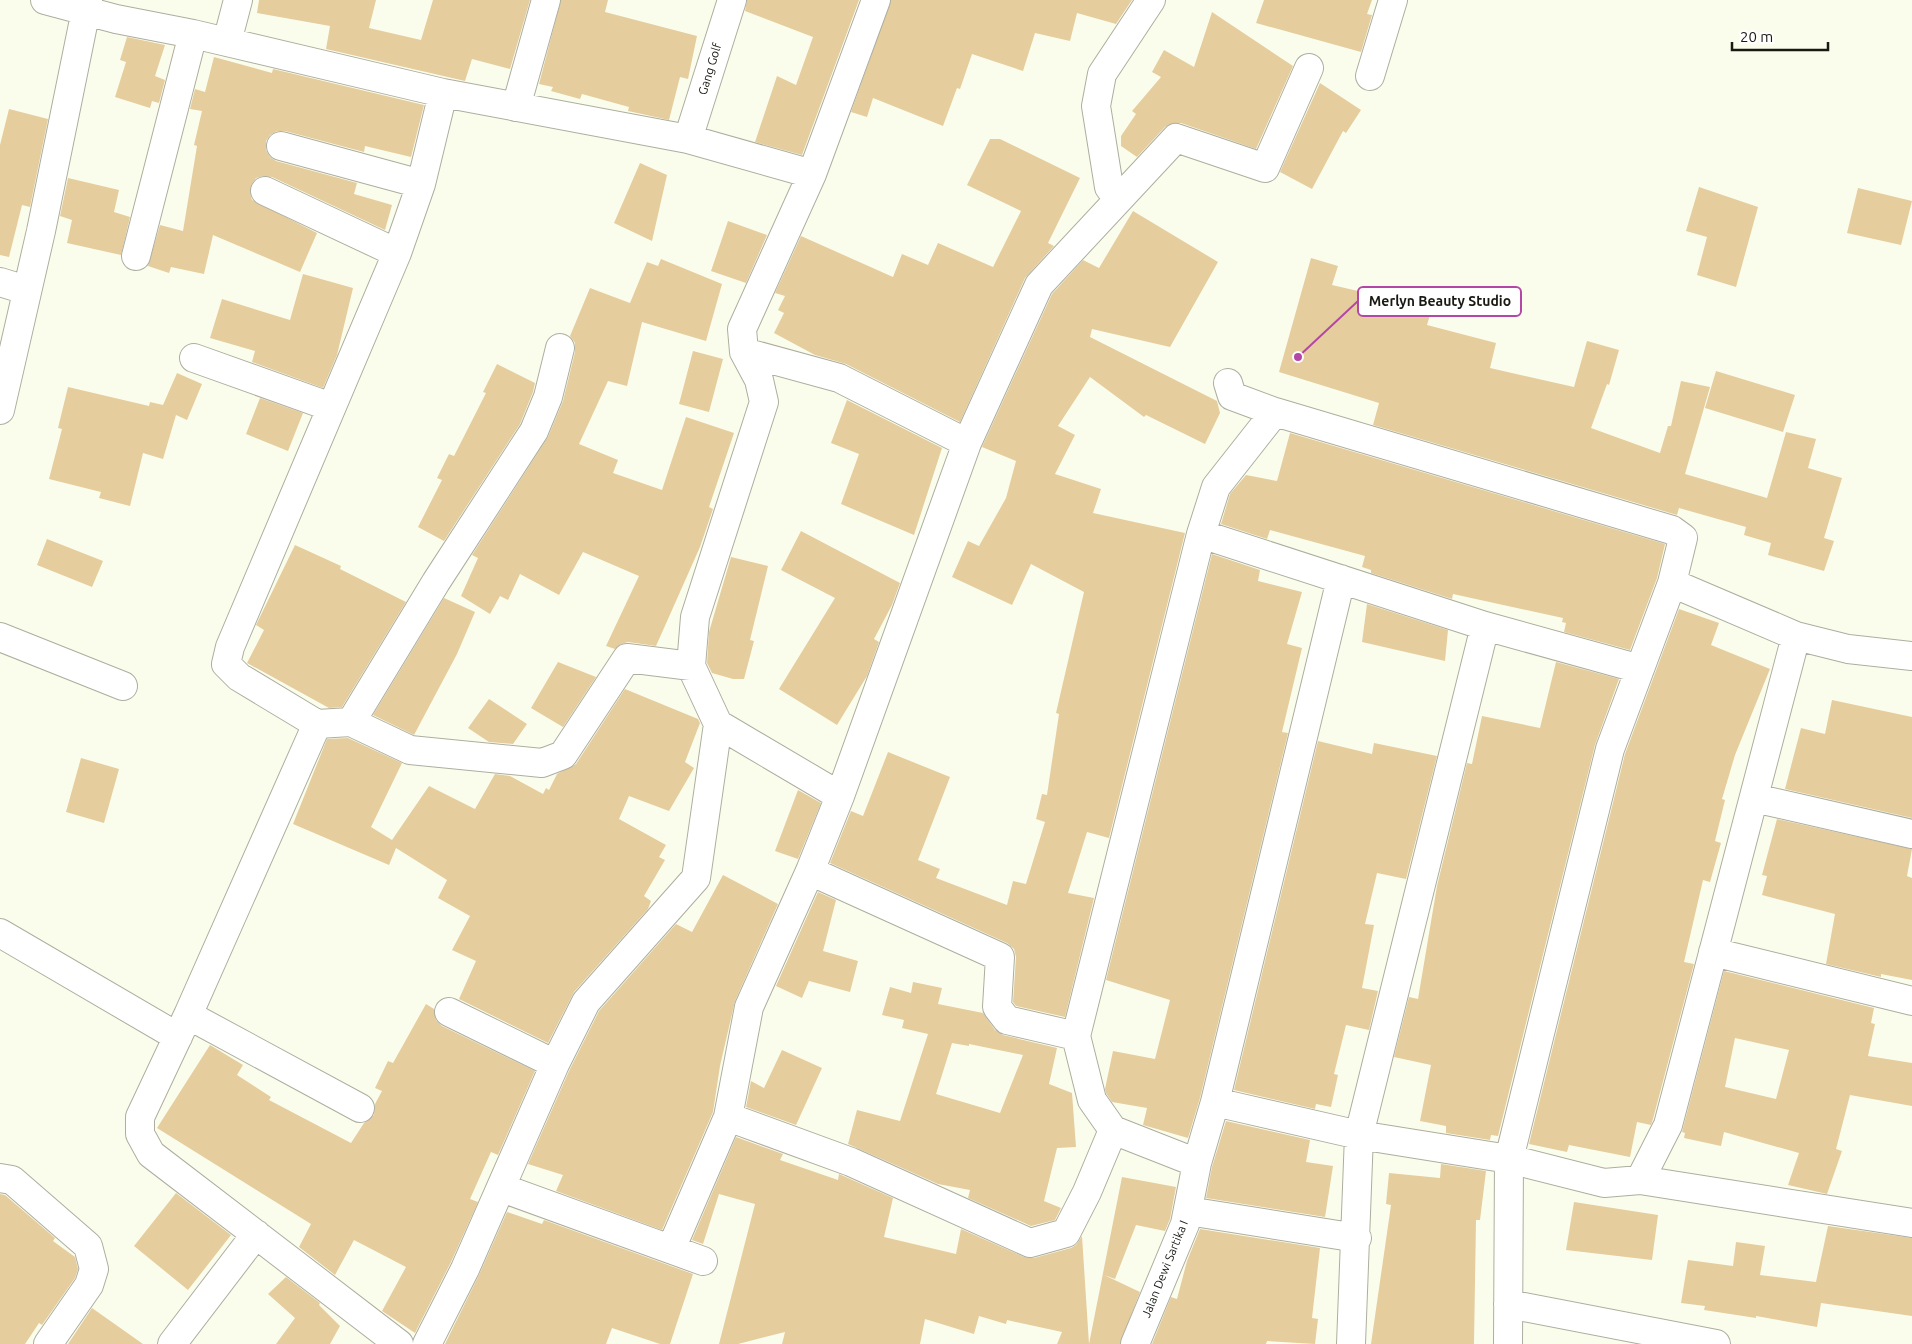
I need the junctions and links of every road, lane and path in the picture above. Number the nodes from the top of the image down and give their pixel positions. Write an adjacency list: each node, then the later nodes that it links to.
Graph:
1 (45, 0): 8 (street)
2 (238, 0): 10 (street)
3 (546, 0): 14 (street)
4 (732, 0): 15 (street, Gang Golf)
5 (876, 0): 17 (street)
6 (1151, 0): 20 (street)
7 (1393, 0): 12 (street)
8 (86, 5): 9 (street); 24 (street)
9 (193, 34): 10 (street); 22 (street)
10 (227, 42): 13 (street)
11 (1309, 68): 20 (street)
12 (1370, 76)
13 (443, 94): 14 (street); 18 (street)
14 (516, 107): 15 (street)
15 (688, 139): 17 (street)
16 (281, 146): 18 (street)
17 (812, 174): 26 (street)
18 (421, 184): 21 (street)
19 (265, 191): 21 (street)
20 (1118, 199): 32 (street)
21 (397, 253): 29 (street)
22 (136, 256)
23 (0, 282): 24 (street)
24 (26, 290): 30 (street)
25 (560, 348): 43 (street)
26 (744, 352): 32 (street); 40 (street)
27 (194, 358): 29 (street)
28 (1228, 384): 31 (street)
29 (331, 407): 44 (street)
30 (0, 410)
31 (1275, 412): 33 (street); 35 (street)
32 (967, 443): 46 (street)
33 (1201, 534): 34 (street); 55 (street)
34 (1341, 579): 36 (street); 57 (street, Jalan Dewi Sartika I)
35 (1672, 583): 38 (street); 41 (street)
36 (1485, 626): 41 (street); 61 (street)
37 (0, 636): 42 (street)
38 (1796, 636): 39 (street); 47 (street)
39 (1912, 656)
40 (691, 666): 43 (street); 45 (street)
41 (1640, 669): 62 (street)
42 (122, 686)
43 (352, 722): 44 (street)
44 (317, 724): 54 (street)
45 (718, 724): 46 (street); 56 (street)
46 (840, 796): 49 (street)
47 (1754, 798): 48 (street); 51 (street)
48 (1912, 834)
49 (810, 870): 55 (street); 59 (street)
50 (0, 933): 54 (street)
51 (1712, 952): 52 (street); 65 (street)
52 (1912, 1001)
53 (449, 1012): 56 (street)
54 (183, 1026): 58 (street); 69 (street)
55 (1076, 1036): 60 (street)
56 (555, 1064): 66 (street)
57 (1215, 1102): 61 (street); 63 (street, Jalan Dewi Sartika I)
58 (360, 1108)
59 (728, 1117): 60 (street); 71 (street)
60 (1113, 1130): 63 (street)
61 (1359, 1136): 62 (street); 70 (street)
62 (1509, 1159): 65 (street); 73 (street)
63 (1197, 1163): 67 (street, Jalan Dewi Sartika I)
64 (0, 1178): 74 (street)
65 (1640, 1180): 68 (street)
66 (502, 1188): 71 (street); 77 (street)
67 (1188, 1211): 70 (street); 78 (street, Jalan Dewi Sartika I)
68 (1912, 1223)
69 (256, 1234): 75 (street); 76 (street)
70 (1357, 1238): 79 (street)
71 (671, 1249): 72 (street)
72 (702, 1261)
73 (1508, 1304): 80 (street); 81 (street)
74 (48, 1344)
75 (172, 1344)
76 (399, 1344)
77 (427, 1344)
78 (1135, 1344)
79 (1351, 1344)
80 (1508, 1344)
81 (1716, 1344)

